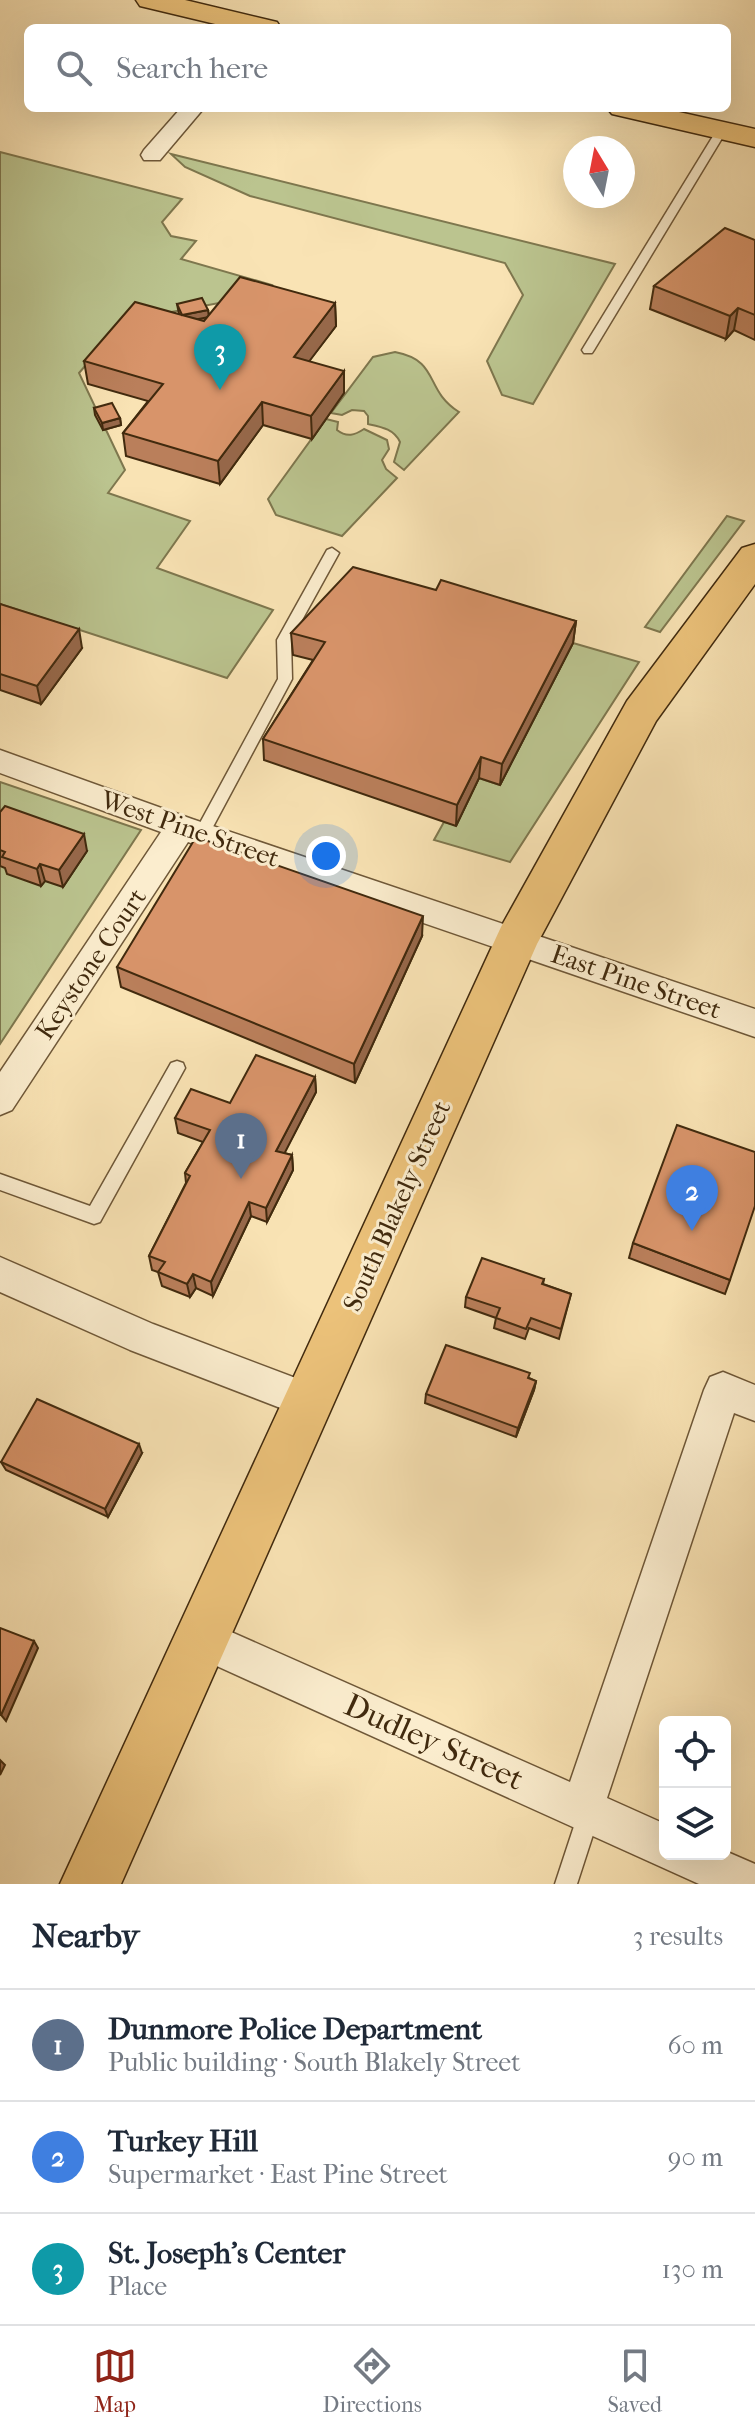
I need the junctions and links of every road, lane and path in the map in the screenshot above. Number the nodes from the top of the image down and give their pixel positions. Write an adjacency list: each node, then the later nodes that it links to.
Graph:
1 (150, 0): 2 (main road)
2 (248, 24)
3 (190, 112): 7 (street)
4 (640, 112): 5 (main road)
5 (722, 130): 6 (main road); 8 (lane)
6 (755, 138)
7 (152, 155)
8 (588, 350)
9 (332, 553): 12 (lane)
10 (755, 557): 13 (main road, South Blakely Street)
11 (0, 761): 12 (street, West Pine Street)
12 (192, 831): 13 (street, West Pine Street); 16 (street, Keystone Court)
13 (517, 940): 14 (street, East Pine Street); 19 (main road, South Blakely Street)
14 (755, 1023)
15 (177, 1068): 17 (lane)
16 (0, 1100)
17 (0, 1182)
18 (0, 1274): 19 (street)
19 (309, 1401): 21 (main road, South Blakely Street)
20 (755, 1403): 22 (street)
21 (202, 1639): 22 (street, Dudley Street); 25 (main road, South Blakely Street)
22 (586, 1810): 23 (street, Dudley Street); 26 (lane)
23 (659, 1843)
24 (695, 1860): 27 (street)
25 (90, 1884)
26 (566, 1884)
27 (749, 1884)

